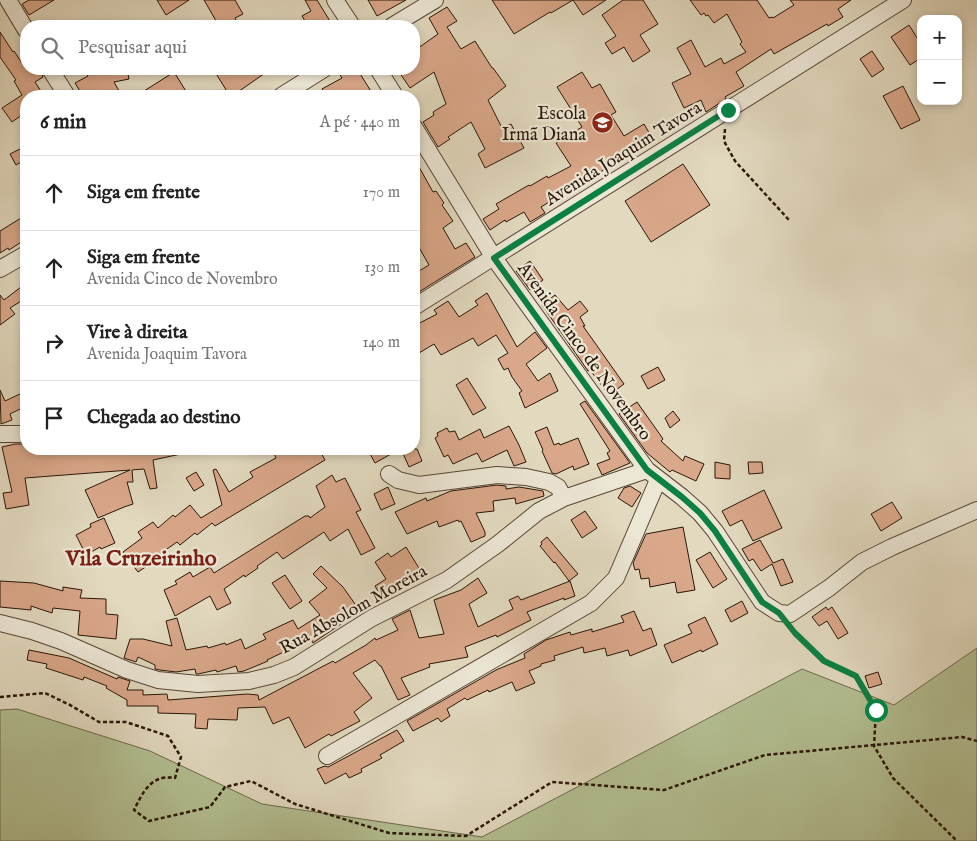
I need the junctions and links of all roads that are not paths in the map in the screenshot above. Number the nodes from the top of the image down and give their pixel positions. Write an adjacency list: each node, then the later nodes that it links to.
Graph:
1 (8, 0): 5 (street)
2 (335, 0): 6 (street)
3 (435, 0): 7 (street)
4 (903, 0): 16 (street, Avenida Joaquim Tavora)
5 (20, 20)
6 (348, 20)
7 (402, 20)
8 (54, 75): 11 (street)
9 (314, 75): 12 (street)
10 (382, 75): 13 (street)
11 (63, 90)
12 (291, 90)
13 (391, 90)
14 (420, 137): 16 (street, Avenida Cinco de Novembro)
15 (20, 257): 17 (street)
16 (494, 258): 18 (street, Avenida Joaquim Tavora); 22 (street, Avenida Cinco de Novembro)
17 (0, 269)
18 (420, 303)
19 (0, 434): 20 (street)
20 (20, 434)
21 (390, 474): 23 (street)
22 (652, 475): 23 (street, Rua Absolom Moreira); 24 (street, Avenida Cinco de Novembro); 26 (street)
23 (564, 498): 25 (street, Rua Absolom Moreira)
24 (977, 510)
25 (0, 623)
26 (327, 756)

